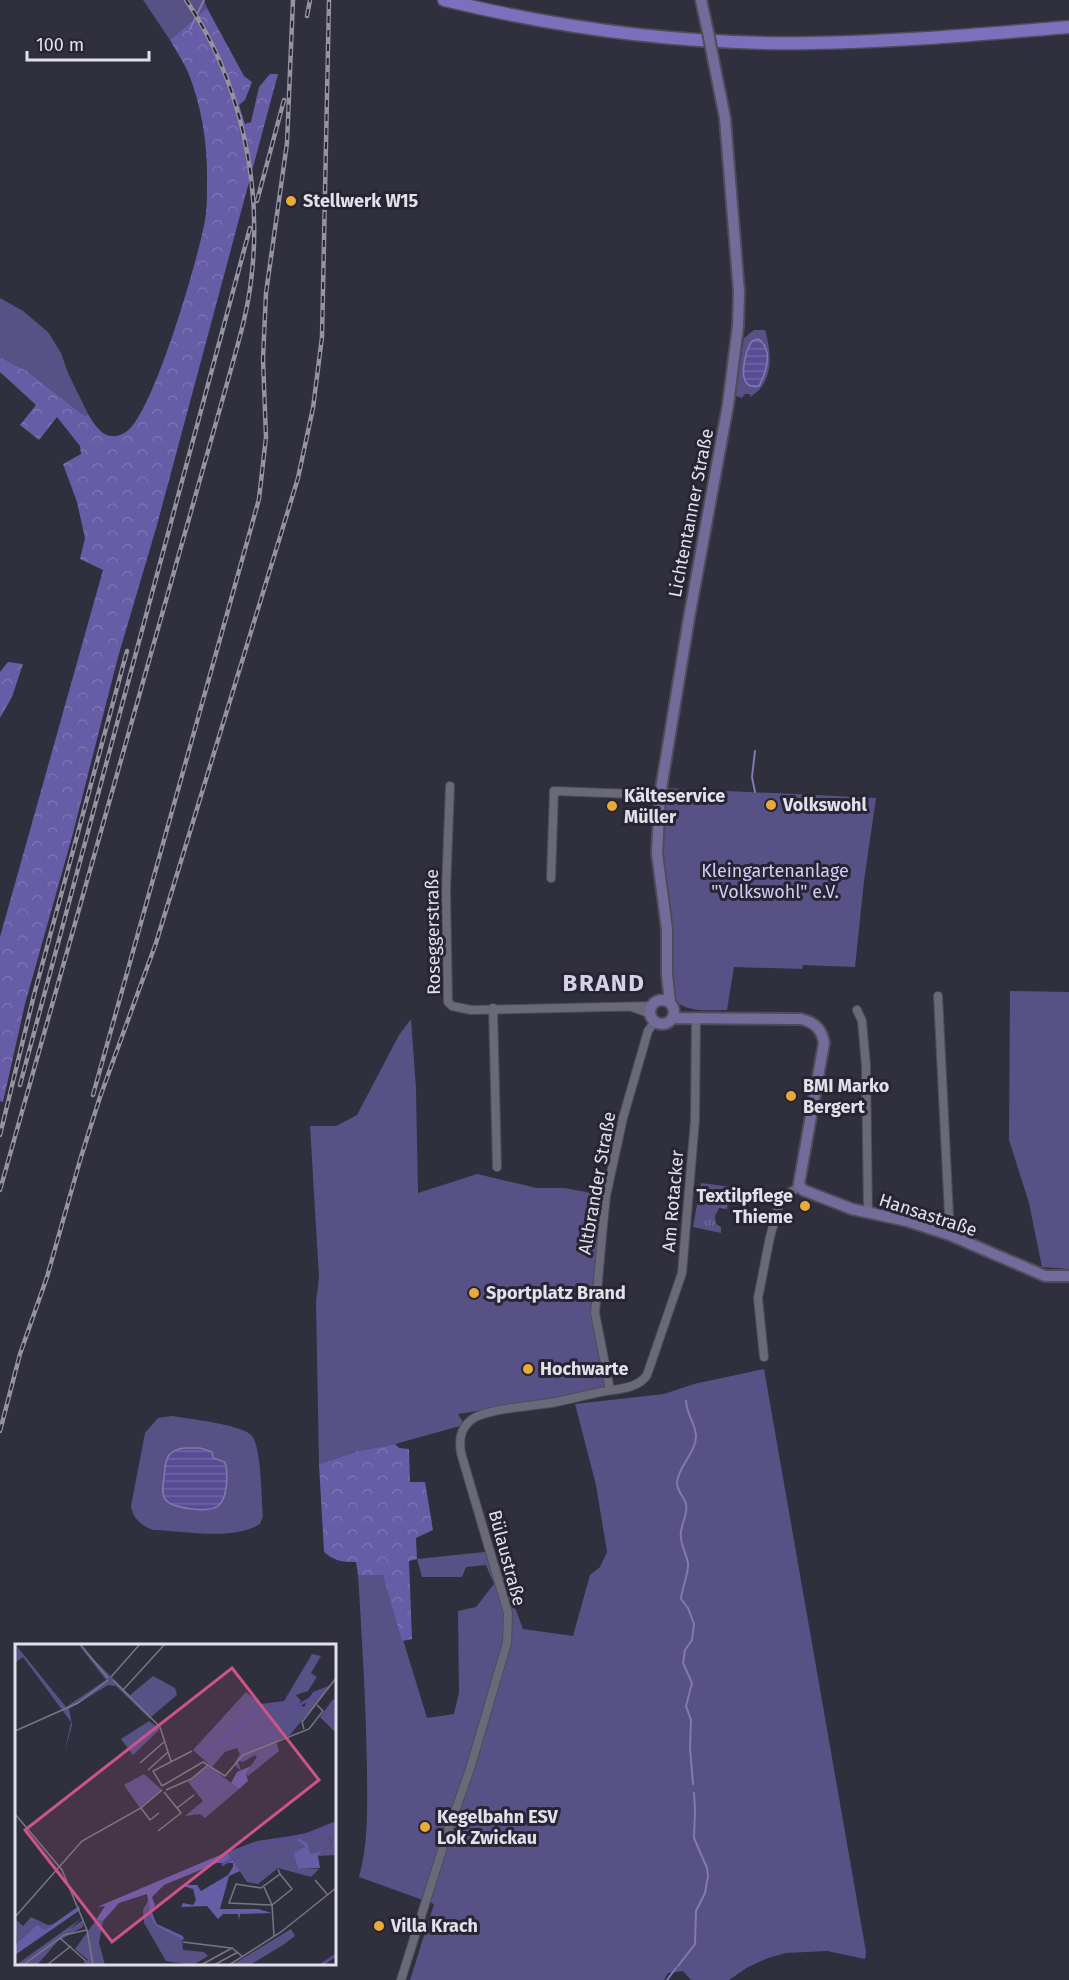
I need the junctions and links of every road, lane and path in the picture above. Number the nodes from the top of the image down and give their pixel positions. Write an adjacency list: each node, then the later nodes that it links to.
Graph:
1 (444, 0): 3 (main road)
2 (700, 0): 5 (street, Lichtentanner Straße, bridge)
3 (1069, 27)
4 (450, 786): 9 (street, Roseggerstraße)
5 (660, 795): 6 (street); 7 (street, Lichtentanner Straße)
6 (551, 878)
7 (667, 974): 10 (street, Lichtentanner Straße); 11 (street, Lichtentanner Straße)
8 (938, 996): 17 (street)
9 (493, 1008): 10 (street, Roseggerstraße); 14 (street)
10 (654, 1010): 11 (street); 11 (street); 21 (street, Altbrander Straße)
11 (672, 1010): 13 (street)
12 (857, 1010): 16 (street)
13 (696, 1017): 15 (street); 20 (street, Am Rotacker)
14 (497, 1167)
15 (801, 1186): 16 (street, Hansastraße); 19 (street)
16 (868, 1213): 17 (street, Hansastraße)
17 (950, 1235): 18 (street, Hansastraße)
18 (1069, 1276)
19 (764, 1357)
20 (644, 1380): 21 (street, Bülaustraße)
21 (610, 1390): 22 (street, Bülaustraße)
22 (401, 1980)

